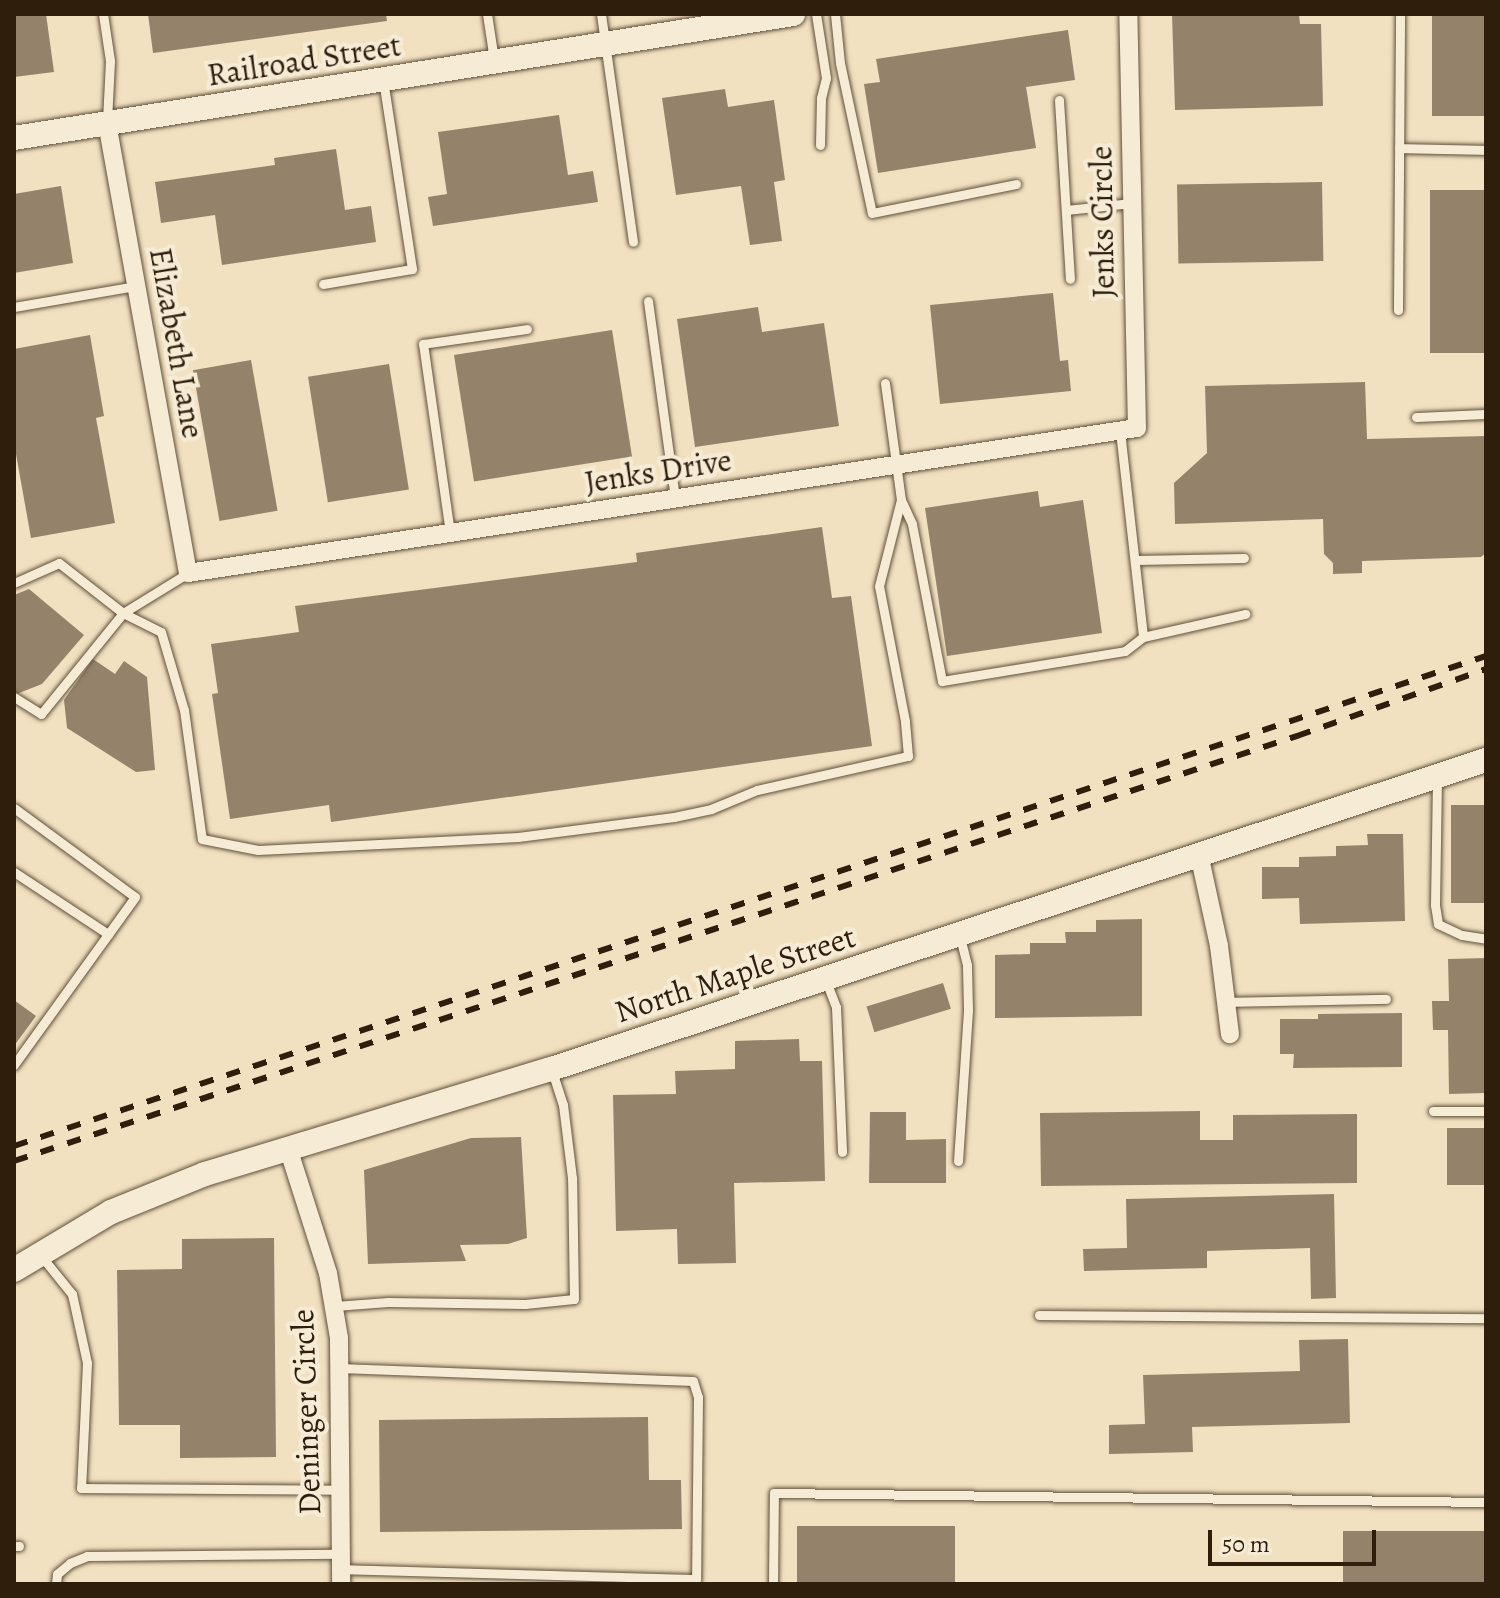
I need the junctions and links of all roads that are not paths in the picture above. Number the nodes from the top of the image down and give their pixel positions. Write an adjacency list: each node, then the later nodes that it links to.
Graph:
1 (103, 14): 13 (lane)
2 (487, 14): 10 (lane)
3 (601, 14): 9 (lane)
4 (793, 14): 9 (main road, Railroad Street)
5 (816, 14): 15 (lane)
6 (835, 14): 18 (lane)
7 (1128, 14): 19 (street, Jenks Circle)
8 (1400, 14): 16 (lane)
9 (607, 46): 10 (main road, Railroad Street); 21 (lane)
10 (495, 63): 11 (main road, Railroad Street)
11 (383, 80): 13 (main road, Railroad Street); 23 (lane)
12 (1059, 100): 20 (lane)
13 (107, 123): 14 (main road, Railroad Street); 24 (street, Elizabeth Lane)
14 (14, 138)
15 (820, 145)
16 (1399, 148): 17 (lane); 27 (lane)
17 (1486, 150)
18 (1016, 184)
19 (1132, 203): 20 (lane); 32 (street, Jenks Circle)
20 (1066, 210): 22 (lane)
21 (633, 242)
22 (1070, 279)
23 (323, 284)
24 (136, 286): 26 (lane); 39 (street, Elizabeth Lane)
25 (648, 301): 34 (lane)
26 (14, 307)
27 (1398, 310)
28 (527, 329): 36 (lane)
29 (885, 383): 33 (lane)
30 (1486, 414): 31 (lane)
31 (1416, 417)
32 (1128, 429): 33 (street, Jenks Drive); 38 (lane)
33 (898, 465): 34 (street, Jenks Drive); 35 (lane)
34 (675, 499): 36 (street, Jenks Drive)
35 (901, 500): 41 (lane); 43 (lane)
36 (450, 533): 39 (street, Jenks Drive)
37 (1244, 558): 38 (lane)
38 (1136, 560): 43 (lane)
39 (188, 573): 41 (lane)
40 (14, 583): 41 (lane)
41 (123, 613): 44 (lane)
42 (1245, 614): 43 (lane)
43 (1143, 637)
44 (14, 697)
45 (1486, 760): 46 (main road, North Maple Street)
46 (1437, 775): 48 (main road, North Maple Street); 52 (lane)
47 (14, 808): 50 (lane)
48 (1199, 854): 51 (main road, North Maple Street); 55 (street)
49 (14, 872): 50 (lane)
50 (108, 934): 57 (lane)
51 (959, 934): 53 (main road, North Maple Street); 63 (lane)
52 (1486, 939)
53 (825, 978): 58 (main road, North Maple Street); 62 (lane)
54 (1386, 999): 55 (lane)
55 (1226, 1002): 56 (street)
56 (1230, 1034)
57 (14, 1065)
58 (551, 1069): 61 (main road, North Maple Street); 66 (lane)
59 (1433, 1111): 60 (lane)
60 (1486, 1111)
61 (288, 1148): 64 (main road, North Maple Street); 66 (street, Deninger Circle)
62 (842, 1152)
63 (958, 1161)
64 (39, 1253): 65 (main road, North Maple Street); 70 (lane)
65 (14, 1270)
66 (335, 1306): 69 (street, Deninger Circle)
67 (1039, 1315): 68 (lane)
68 (1486, 1318)
69 (339, 1368): 70 (street, Deninger Circle); 73 (lane)
70 (339, 1490): 72 (street, Deninger Circle)
71 (1486, 1502): 75 (lane)
72 (340, 1569): 73 (lane); 74 (lane)
73 (696, 1582)
74 (56, 1584)
75 (773, 1584)

